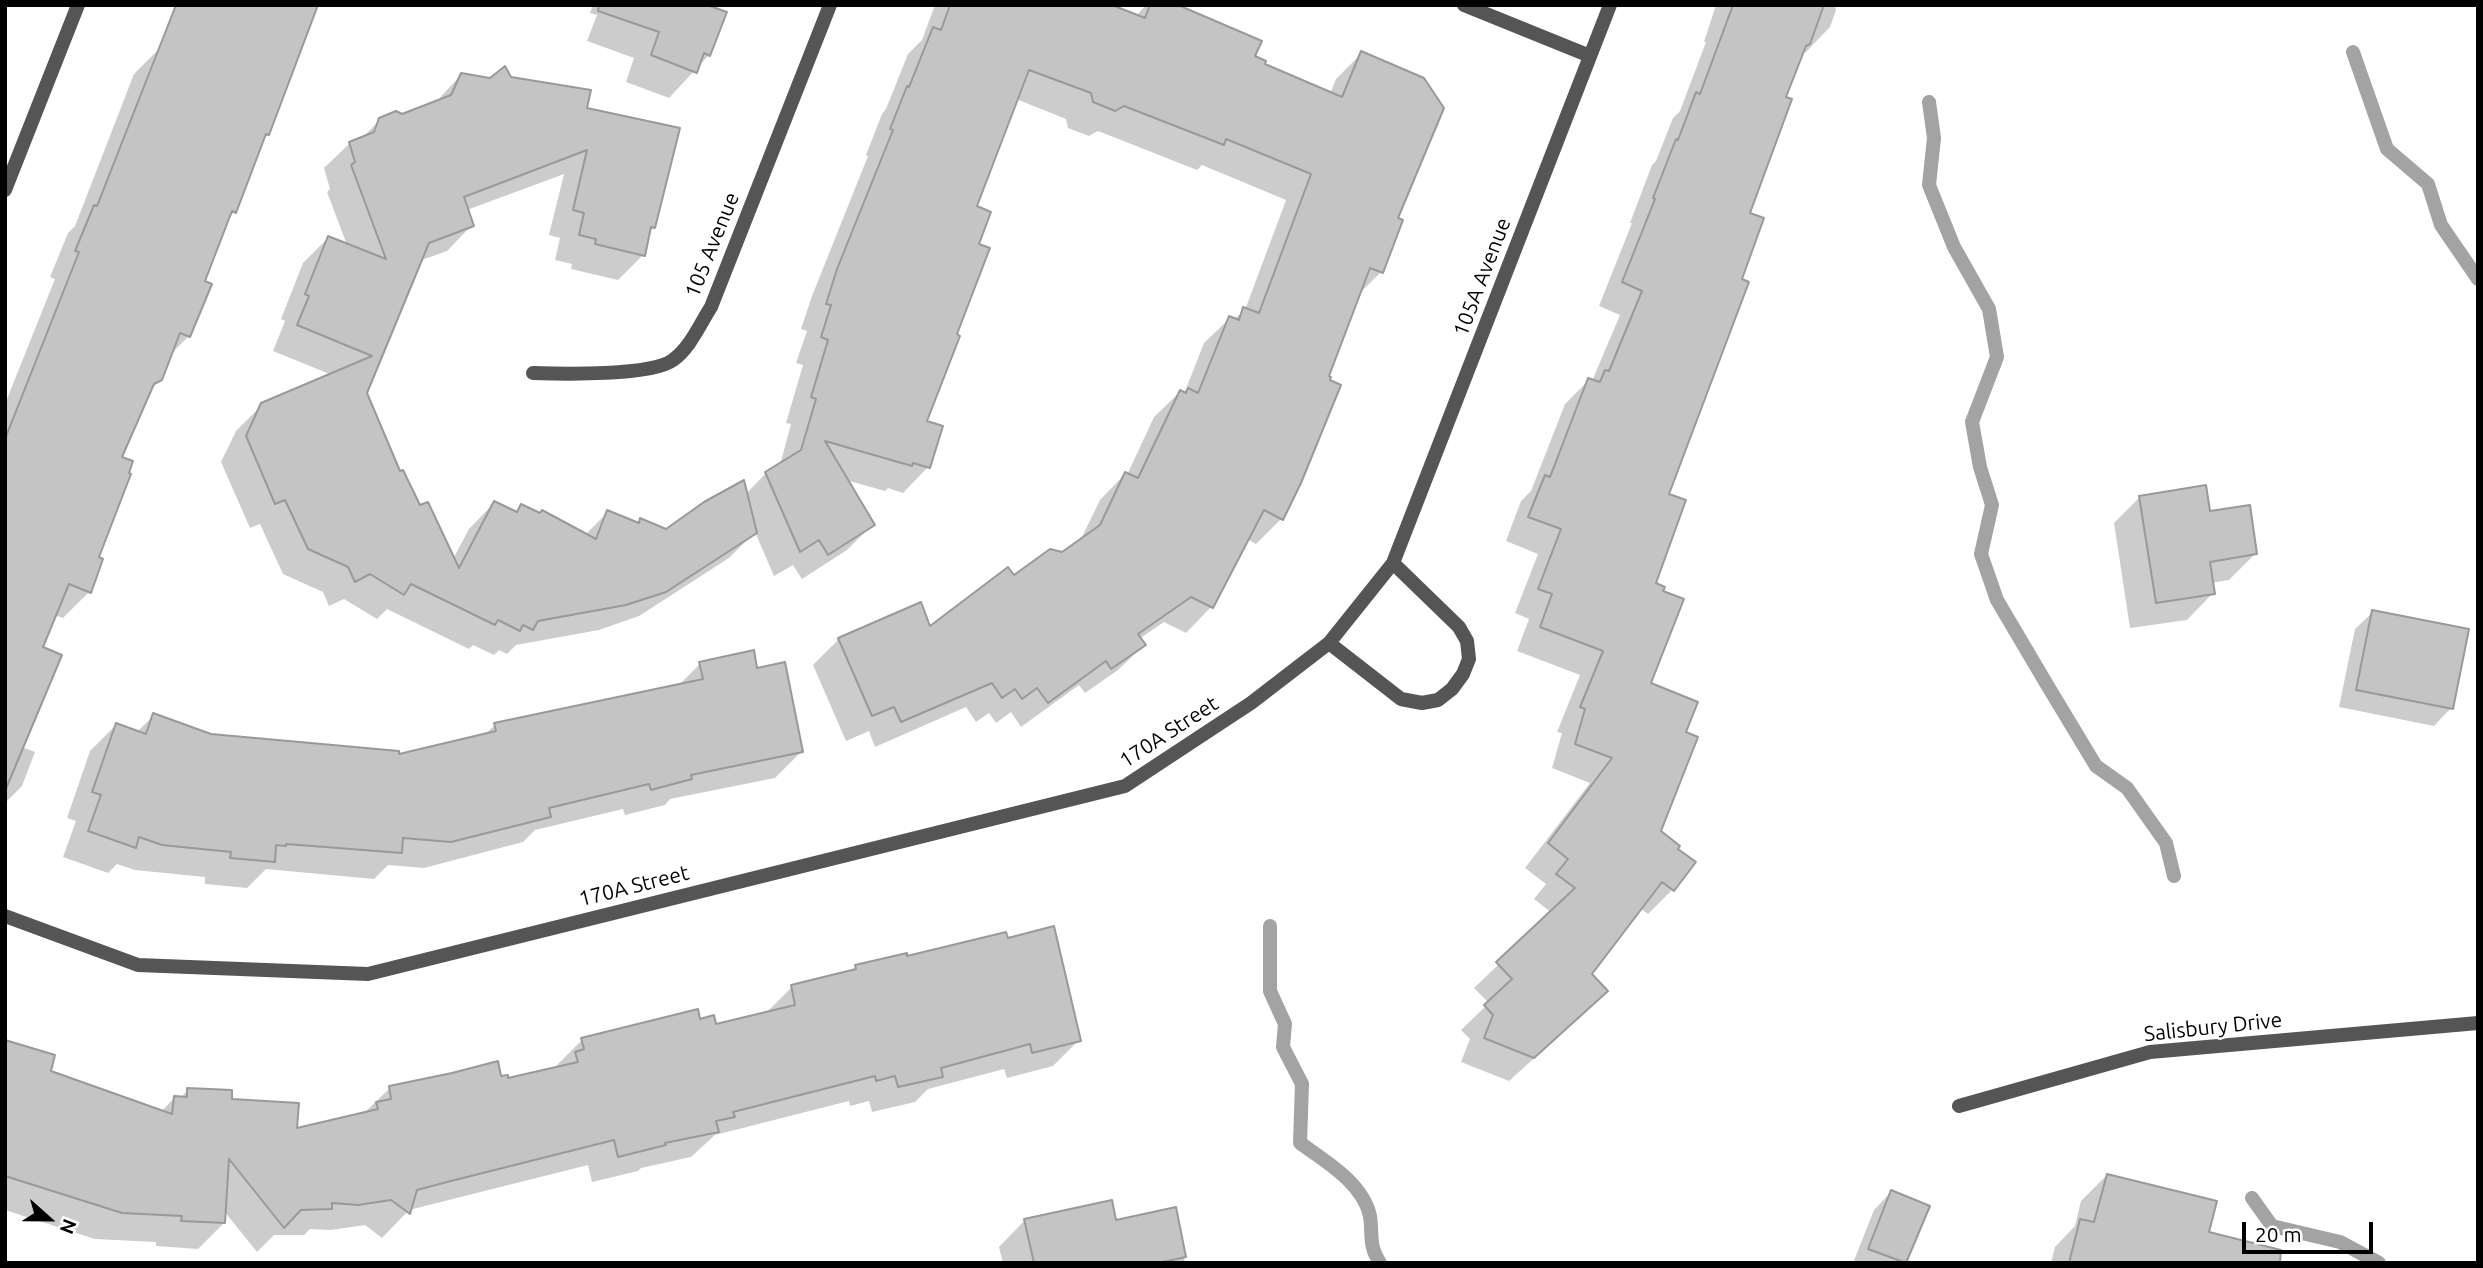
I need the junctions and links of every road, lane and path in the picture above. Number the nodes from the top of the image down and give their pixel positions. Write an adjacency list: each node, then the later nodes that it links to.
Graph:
1 (78, 5): 6 (street)
2 (830, 5): 7 (street, 105 Avenue)
3 (1464, 5): 5 (street)
4 (1610, 5): 5 (street, 105A Avenue)
5 (1590, 56): 8 (street, 105A Avenue)
6 (5, 190)
7 (533, 373)
8 (1393, 563): 9 (street, 105A Avenue); 9 (street)
9 (1329, 643): 10 (street, 105A Avenue)
10 (1251, 703): 11 (street, 170A Street)
11 (5, 916)
12 (2478, 1023): 13 (street, Salisbury Drive)
13 (1959, 1106)

